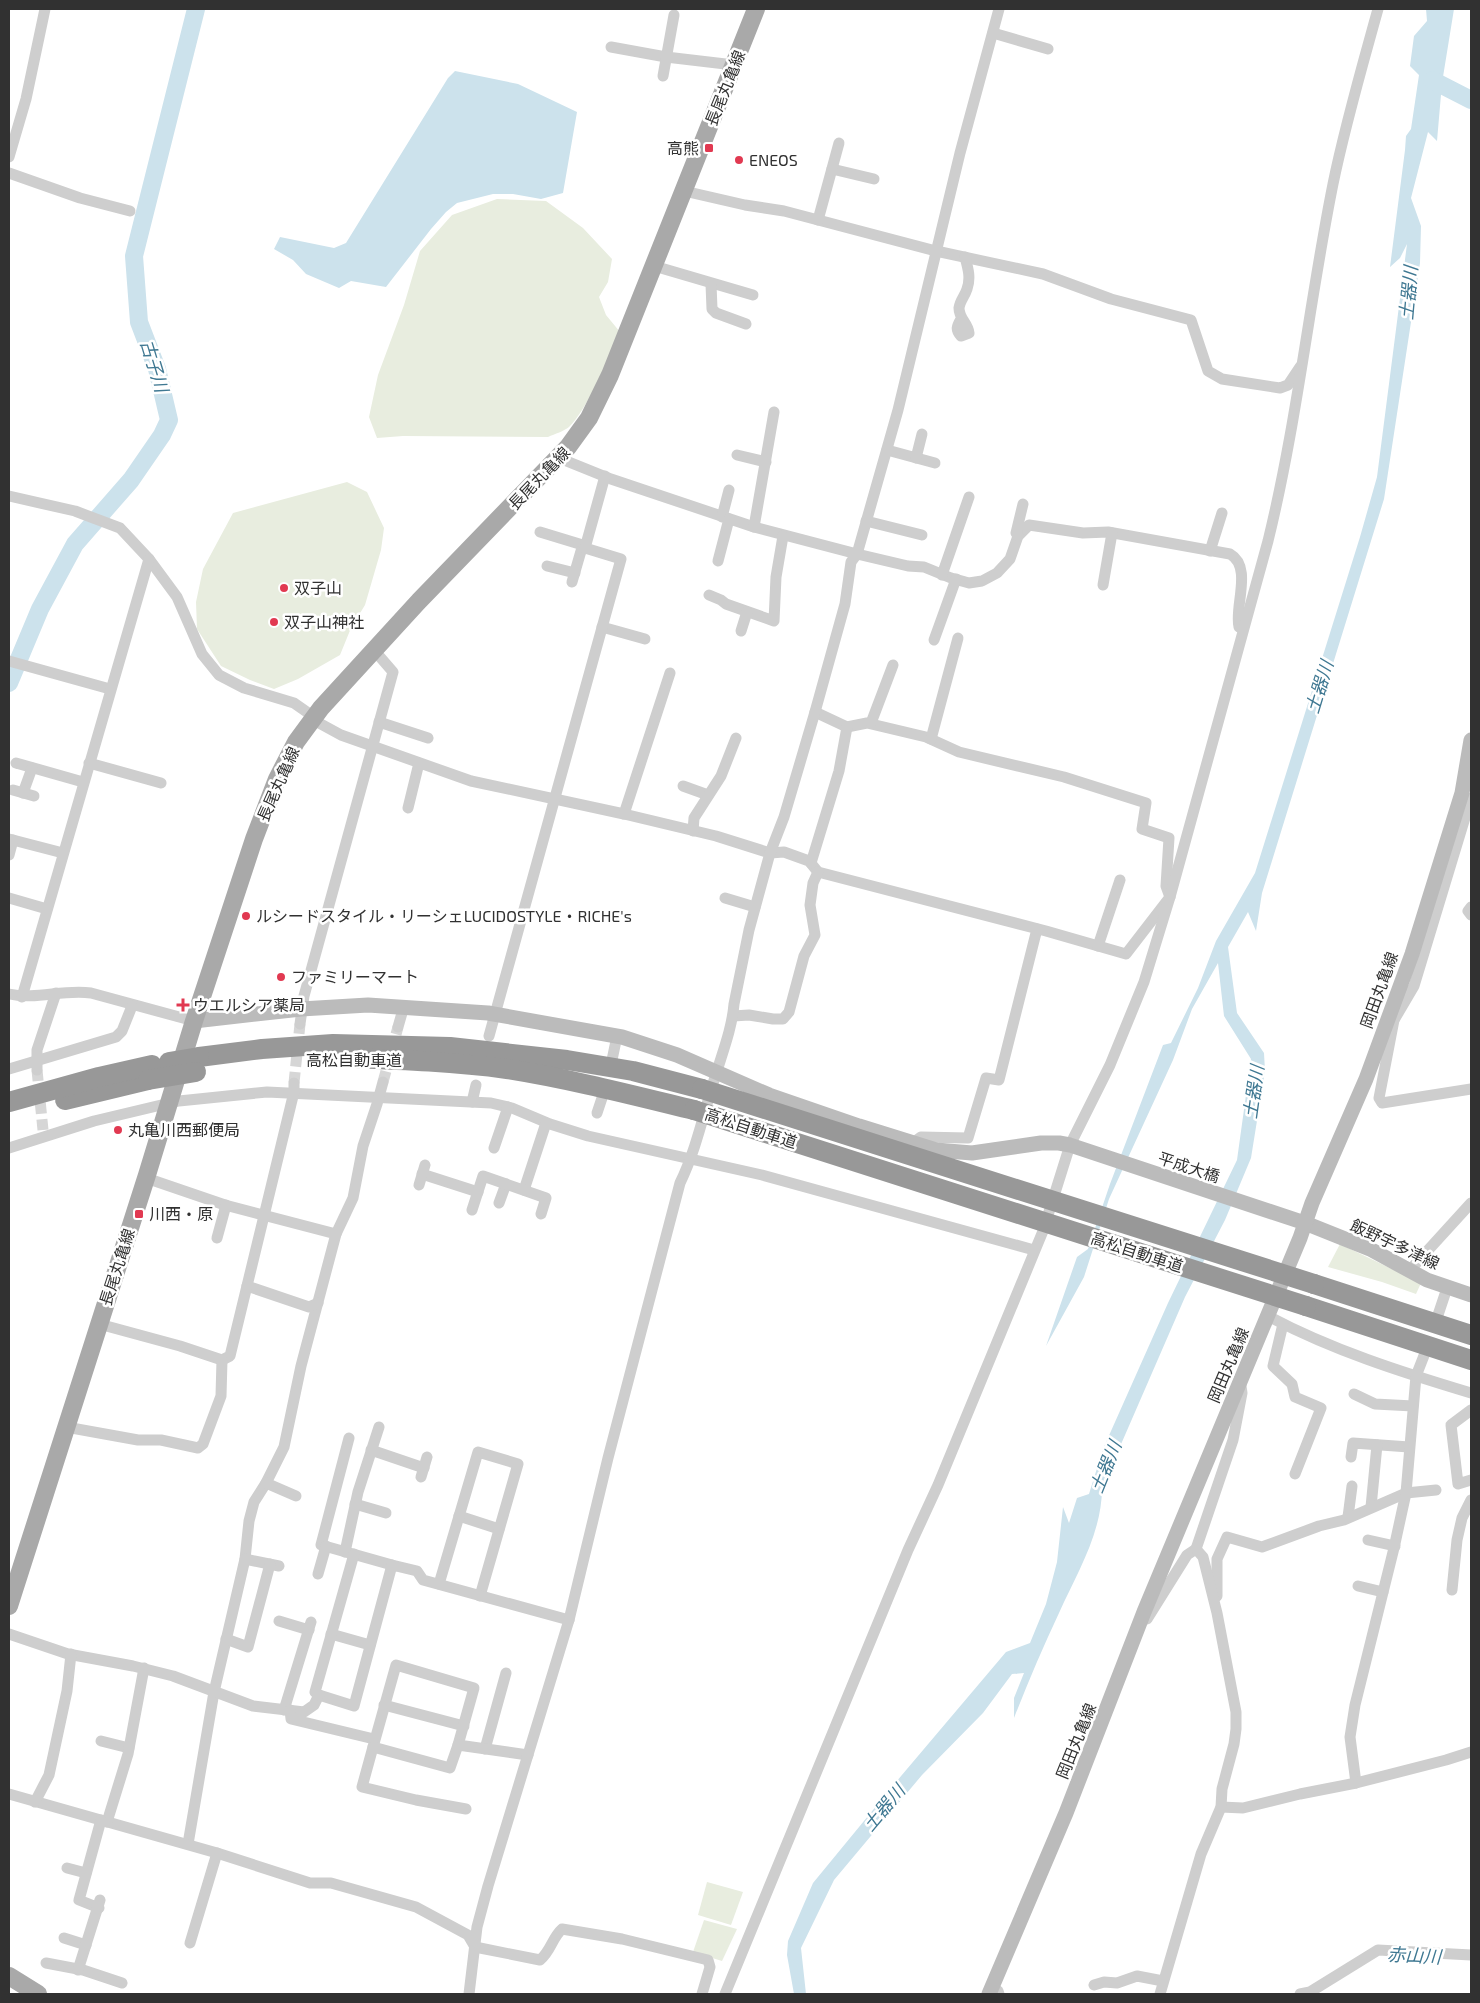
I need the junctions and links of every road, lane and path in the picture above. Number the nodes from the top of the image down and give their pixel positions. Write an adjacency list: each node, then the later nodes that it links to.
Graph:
1 (45, 9): 13 (street)
2 (756, 9): 10 (main road, 長尾丸亀線)
3 (999, 9): 6 (street)
4 (1378, 9): 27 (street)
5 (674, 15): 9 (street)
6 (993, 33): 8 (street); 20 (street)
7 (611, 47): 9 (street)
8 (1048, 49)
9 (666, 57): 10 (street); 11 (street)
10 (734, 65): 17 (main road, 長尾丸亀線)
11 (663, 76)
12 (839, 143): 14 (street)
13 (9, 157)
14 (832, 169): 16 (street); 19 (street)
15 (9, 173): 18 (street)
16 (874, 179)
17 (684, 191): 19 (street); 22 (main road, 長尾丸亀線)
18 (130, 212)
19 (818, 220): 20 (street)
20 (936, 251): 21 (street); 30 (street)
21 (966, 257): 25 (street); 27 (street)
22 (654, 266): 23 (street); 32 (main road, 長尾丸亀線)
23 (711, 284): 24 (street); 26 (street)
24 (753, 295)
25 (961, 318)
26 (746, 324)
27 (1302, 363): 62 (street)
28 (774, 412): 34 (street)
29 (922, 434): 33 (street)
30 (887, 450): 33 (street); 43 (street)
31 (737, 456): 34 (street)
32 (559, 458): 36 (street); 67 (main road, 長尾丸亀線)
33 (916, 458): 35 (street)
34 (766, 462): 44 (street)
35 (935, 463)
36 (605, 476): 42 (street); 50 (street)
37 (730, 490): 42 (street)
38 (9, 496): 53 (street)
39 (969, 498): 56 (street)
40 (1023, 504): 49 (street)
41 (1222, 513): 51 (street)
42 (726, 518): 44 (street); 54 (street)
43 (866, 521): 47 (street); 52 (street)
44 (754, 527): 48 (street)
45 (540, 532): 50 (street)
46 (1112, 533): 49 (street); 51 (street); 58 (street)
47 (922, 535)
48 (784, 536): 52 (street); 60 (street)
49 (1018, 536): 57 (street)
50 (586, 547): 55 (street); 61 (street)
51 (1210, 551): 62 (street)
52 (857, 554): 56 (street); 72 (street)
53 (149, 559): 71 (street); 73 (street)
54 (718, 561)
55 (547, 566)
56 (942, 575): 57 (street)
57 (956, 580): 66 (street)
58 (1104, 585)
59 (709, 595): 60 (street)
60 (747, 612): 63 (street)
61 (602, 627): 65 (street); 91 (street)
62 (1243, 630): 102 (street)
63 (741, 631)
64 (958, 638): 79 (street)
65 (645, 639)
66 (934, 640)
67 (374, 650): 73 (main road, 長尾丸亀線); 74 (street)
68 (10, 661): 71 (street)
69 (893, 665): 75 (street)
70 (670, 673): 94 (street)
71 (110, 689): 83 (street)
72 (815, 712): 76 (street); 98 (street)
73 (314, 717): 81 (street); 120 (main road, 長尾丸亀線)
74 (379, 722): 77 (street); 81 (street)
75 (871, 723): 76 (street); 79 (street)
76 (847, 727): 100 (street)
77 (428, 738)
78 (736, 738): 90 (street)
79 (931, 739): 102 (street)
80 (1471, 740): 119 (main road, 岡田丸亀線)
81 (372, 747): 84 (street); 118 (street)
82 (16, 763): 85 (street)
83 (89, 763): 86 (street); 87 (street)
84 (420, 763): 91 (street); 93 (street)
85 (32, 768): 86 (street); 89 (street)
86 (83, 782): 97 (street)
87 (161, 783)
88 (683, 786): 90 (street)
89 (23, 793)
90 (708, 796): 95 (street)
91 (555, 798): 94 (street); 116 (street)
92 (1471, 798): 119 (street)
93 (408, 808)
94 (624, 814): 95 (street)
95 (693, 831): 98 (street)
96 (11, 840): 97 (street); 99 (street)
97 (63, 853): 107 (street)
98 (770, 853): 100 (street); 105 (street)
99 (9, 855)
100 (814, 867): 109 (street); 117 (street)
101 (1120, 880): 110 (street)
102 (1170, 897): 110 (street); 144 (street)
103 (9, 898): 107 (street)
104 (725, 898): 105 (street)
105 (755, 907): 117 (street)
106 (1471, 907): 108 (street)
107 (47, 909): 113 (street)
108 (1471, 916)
109 (1037, 929): 110 (street); 143 (street)
110 (1098, 946)
111 (56, 993): 113 (street); 114 (street); 126 (street)
112 (9, 994): 113 (street)
113 (22, 997)
114 (132, 1006): 120 (street); 126 (street)
115 (404, 1006): 116 (main road, 平成大橋); 118 (main road, 平成大橋); 121 (street)
116 (494, 1014): 122 (street); 123 (main road, 平成大橋)
117 (733, 1016): 129 (street)
118 (301, 1017): 120 (main road, 平成大橋)
119 (1391, 1018): 132 (street); 159 (main road, 岡田丸亀線)
120 (194, 1021): 138 (main road, 長尾丸亀線)
121 (398, 1027)
122 (489, 1036)
123 (617, 1036): 124 (street); 129 (main road, 平成大橋)
124 (612, 1060)
125 (198, 1065): 128 (highway, 高松自動車道, bridge); 172 (highway, 高松自動車道, bridge); 175 (highway, 高松自動車道, bridge)
126 (37, 1066): 127 (street)
127 (9, 1069)
128 (150, 1072): 136 (highway, 高松自動車道); 141 (highway, 高松自動車道)
129 (716, 1073): 143 (main road, 平成大橋); 147 (street)
130 (383, 1082): 134 (street)
131 (476, 1085): 137 (street)
132 (1469, 1087)
133 (294, 1088): 134 (street); 138 (street); 158 (street)
134 (379, 1097): 137 (street); 160 (street)
135 (602, 1098): 140 (street)
136 (9, 1102)
137 (472, 1102): 139 (street)
138 (169, 1104): 145 (street); 149 (main road, 長尾丸亀線)
139 (508, 1107): 142 (street); 146 (street)
140 (597, 1113)
141 (9, 1116)
142 (546, 1123): 147 (street); 151 (street)
143 (913, 1143): 144 (main road, 平成大橋)
144 (1074, 1147): 159 (main road, 平成大橋); 162 (street)
145 (9, 1148)
146 (494, 1148)
147 (691, 1159): 162 (street); 219 (street)
148 (422, 1175): 152 (street)
149 (146, 1178): 155 (street); 170 (main road, 長尾丸亀線)
150 (506, 1184): 151 (street); 152 (street); 153 (street)
151 (524, 1190): 157 (street)
152 (478, 1192): 156 (street)
153 (499, 1203)
154 (1471, 1203): 163 (street)
155 (226, 1205): 158 (street); 161 (street)
156 (472, 1210)
157 (541, 1214)
158 (263, 1215): 160 (street); 164 (street)
159 (1305, 1223): 163 (main road, 飯野宇多津線); 168 (main road, 岡田丸亀線)
160 (336, 1234): 167 (street)
161 (217, 1238)
162 (1034, 1250): 266 (street)
163 (1410, 1270): 165 (main road, 飯野宇多津線)
164 (247, 1286): 167 (street); 174 (street)
165 (1447, 1288): 166 (main road, 飯野宇多津線); 169 (street)
166 (1471, 1295)
167 (318, 1303): 192 (street)
168 (1268, 1316): 171 (street); 177 (main road, 岡田丸亀線)
169 (1438, 1316)
170 (99, 1324): 174 (street); 182 (main road, 長尾丸亀線)
171 (1283, 1324): 176 (street); 190 (street)
172 (1471, 1335)
173 (1425, 1353): 176 (street)
174 (222, 1360): 182 (street)
175 (1471, 1360)
176 (1416, 1376): 178 (street); 180 (street)
177 (1241, 1379): 207 (street); 223 (main road, 岡田丸亀線)
178 (1471, 1393)
179 (1354, 1394): 180 (street)
180 (1413, 1406): 186 (street)
181 (1471, 1410): 191 (street)
182 (66, 1427): 217 (main road, 長尾丸亀線)
183 (379, 1427): 187 (street)
184 (349, 1438): 205 (street)
185 (1377, 1445): 186 (street); 188 (street); 199 (street)
186 (1409, 1447): 195 (street)
187 (371, 1450): 189 (street); 198 (street)
188 (1351, 1457)
189 (424, 1467)
190 (1295, 1474)
191 (1471, 1480)
192 (266, 1484): 196 (street); 209 (street)
193 (1352, 1486): 202 (street)
194 (1436, 1490): 195 (street)
195 (1406, 1493): 199 (street); 206 (street)
196 (296, 1496)
197 (1471, 1500): 214 (street)
198 (356, 1504): 200 (street); 208 (street)
199 (1371, 1507): 202 (street)
200 (386, 1513)
201 (459, 1516): 203 (street); 203 (street); 212 (street)
202 (1348, 1517): 218 (street)
203 (499, 1529): 216 (street)
204 (1368, 1540): 206 (street)
205 (326, 1546): 208 (street); 211 (street)
206 (1395, 1546): 215 (street)
207 (1196, 1549): 218 (street); 223 (street)
208 (350, 1553): 210 (street); 222 (street)
209 (245, 1559): 224 (street); 224 (street)
210 (392, 1565): 212 (street); 225 (street)
211 (318, 1574)
212 (439, 1584): 216 (street)
213 (1358, 1586): 215 (street)
214 (1452, 1590)
215 (1383, 1592): 241 (street)
216 (480, 1596): 219 (street)
217 (9, 1606)
218 (1217, 1613): 244 (street)
219 (569, 1620): 240 (street)
220 (279, 1621): 232 (street)
221 (9, 1634): 226 (street)
222 (331, 1634): 225 (street); 230 (street)
223 (1135, 1636): 262 (main road, 岡田丸亀線)
224 (226, 1640): 229 (street)
225 (370, 1645): 230 (street)
226 (71, 1654): 227 (street); 243 (street)
227 (144, 1668): 229 (street); 237 (street)
228 (506, 1673): 238 (street)
229 (214, 1692): 232 (street); 247 (street)
230 (319, 1695): 232 (street)
231 (384, 1704): 233 (street); 233 (street); 235 (street)
232 (287, 1710): 235 (street)
233 (464, 1726): 236 (street)
234 (101, 1741): 237 (street)
235 (374, 1743): 236 (street); 245 (street)
236 (458, 1745): 238 (street)
237 (129, 1748): 246 (street)
238 (485, 1749): 240 (street)
239 (1471, 1752): 241 (street)
240 (528, 1755): 254 (street)
241 (1356, 1783): 244 (street)
242 (9, 1794): 243 (street)
243 (35, 1802): 246 (street)
244 (1221, 1807): 259 (street)
245 (466, 1809)
246 (104, 1821): 247 (street); 250 (street)
247 (188, 1844): 248 (street)
248 (217, 1853): 252 (street); 254 (street)
249 (67, 1868): 250 (street)
250 (86, 1873): 253 (street)
251 (64, 1938): 253 (street)
252 (190, 1942)
253 (86, 1945): 257 (street)
254 (474, 1947): 264 (street); 265 (street)
255 (1471, 1956): 268 (street)
256 (46, 1963): 257 (street)
257 (78, 1970): 260 (street)
258 (9, 1976): 263 (main road)
259 (1163, 1981): 261 (street); 267 (street)
260 (122, 1983)
261 (1094, 1985)
262 (993, 1992)
263 (38, 1994)
264 (469, 1994)
265 (702, 1994)
266 (725, 1994)
267 (1160, 1994)
268 (1300, 1994)

